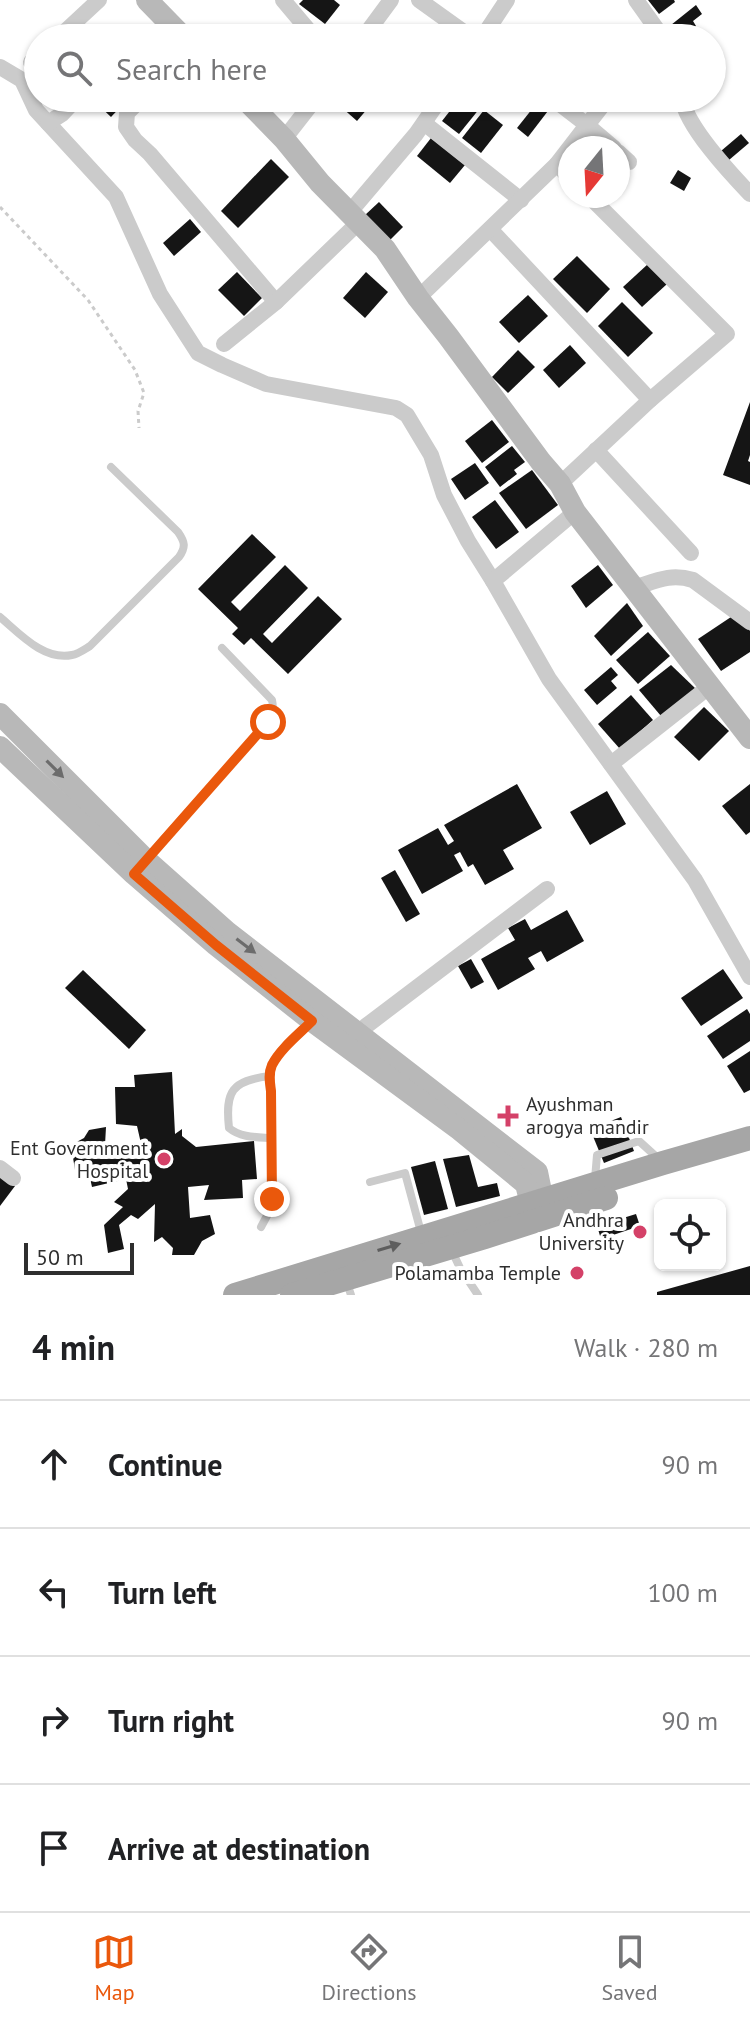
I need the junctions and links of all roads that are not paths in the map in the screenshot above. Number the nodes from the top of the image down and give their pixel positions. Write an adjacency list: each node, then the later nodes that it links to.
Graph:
1 (99, 0): 8 (street)
2 (283, 0): 10 (street)
3 (391, 0): 11 (street)
4 (419, 0): 12 (street)
5 (507, 0): 13 (street)
6 (636, 0): 14 (street)
7 (150, 1): 9 (street)
8 (73, 24)
9 (171, 24)
10 (303, 24)
11 (373, 24)
12 (452, 24)
13 (491, 24)
14 (651, 24)
15 (0, 67): 16 (street)
16 (24, 84)
17 (38, 112): 26 (street)
18 (64, 112): 26 (street)
19 (128, 112): 38 (street)
20 (258, 112): 30 (street)
21 (305, 112): 30 (street)
22 (431, 112): 27 (street)
23 (570, 112): 28 (street)
24 (597, 112): 28 (street)
25 (686, 112): 32 (street)
26 (48, 123): 46 (street)
27 (424, 123): 33 (street); 35 (street)
28 (587, 125): 29 (street); 31 (street)
29 (600, 136)
30 (284, 139): 35 (street)
31 (557, 164): 33 (street)
32 (750, 194)
33 (521, 200): 36 (street)
34 (601, 208): 40 (street)
35 (354, 218): 37 (street); 38 (street)
36 (490, 229): 37 (street); 40 (street)
37 (418, 298): 43 (street)
38 (276, 302): 39 (street)
39 (224, 344)
40 (650, 400): 41 (street)
41 (596, 450): 43 (street); 45 (street)
42 (111, 467): 48 (lane)
43 (560, 484): 44 (street)
44 (575, 512): 46 (street); 47 (street)
45 (691, 553)
46 (493, 581): 55 (street)
47 (634, 588): 49 (street); 51 (street)
48 (0, 617)
49 (750, 622)
50 (222, 648): 56 (lane)
51 (710, 686): 53 (street); 55 (street)
52 (0, 714): 56 (street, one-way to 56)
53 (750, 738)
54 (0, 747): 56 (street)
55 (611, 764): 58 (street)
56 (140, 867): 59 (street)
57 (547, 889): 60 (street)
58 (750, 977)
59 (318, 1014): 60 (street); 61 (lane)
60 (353, 1041): 66 (street)
61 (269, 1076): 62 (lane); 62 (lane)
62 (272, 1138): 67 (lane)
63 (750, 1138): 66 (main road)
64 (750, 1153): 66 (main road)
65 (370, 1182): 68 (lane)
66 (539, 1210): 68 (main road); 69 (main road)
67 (261, 1227)
68 (423, 1237): 71 (main road, one-way to 68)
69 (451, 1247): 70 (main road); 73 (lane)
70 (348, 1287): 72 (main road)
71 (235, 1295)
72 (292, 1295)
73 (478, 1295)

